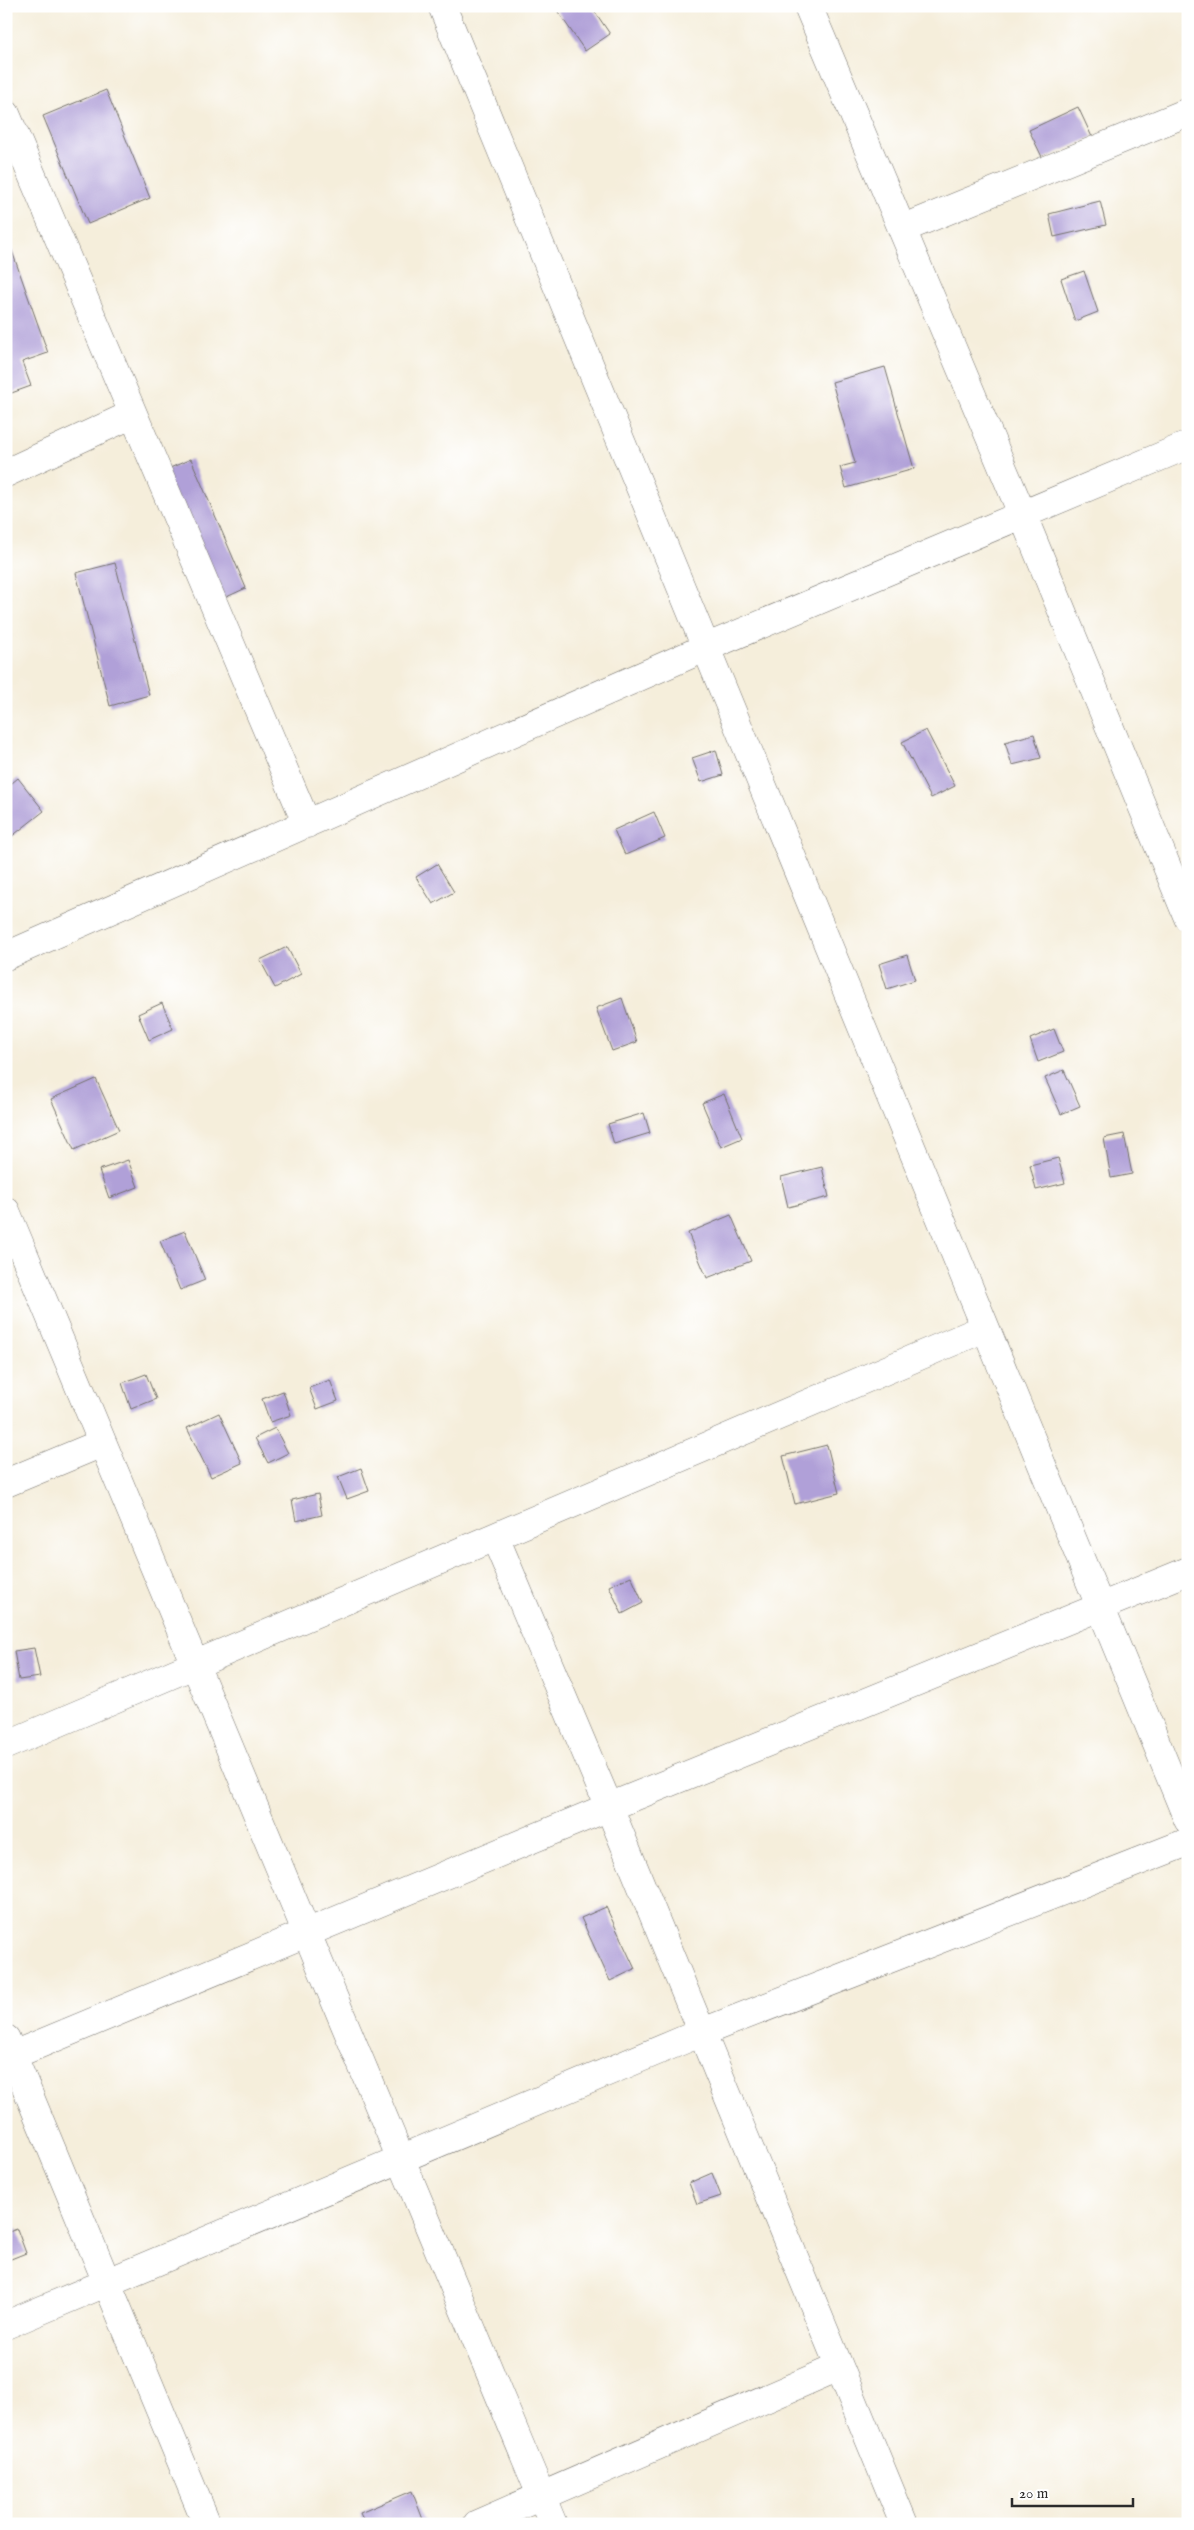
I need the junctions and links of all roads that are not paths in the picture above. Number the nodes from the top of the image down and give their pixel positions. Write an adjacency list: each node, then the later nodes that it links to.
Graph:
1 (442, 6): 10 (street)
2 (808, 6): 5 (street)
3 (1188, 112): 5 (street)
4 (6, 114): 6 (street)
5 (902, 229): 9 (street)
6 (133, 414): 8 (street); 11 (street)
7 (1188, 445): 9 (street)
8 (6, 473)
9 (1023, 516): 10 (street); 12 (street)
10 (705, 648): 11 (street); 15 (street)
11 (307, 824): 13 (street)
12 (1188, 918)
13 (6, 956)
14 (6, 1211): 16 (street)
15 (984, 1328): 18 (street); 20 (street)
16 (102, 1443): 17 (street); 21 (street)
17 (6, 1483)
18 (495, 1538): 21 (street); 23 (street)
19 (1188, 1571): 20 (street)
20 (1100, 1607): 23 (street); 24 (street)
21 (195, 1665): 22 (street); 26 (street)
22 (6, 1745)
23 (609, 1807): 26 (street); 27 (street)
24 (1188, 1820)
25 (1188, 1842): 27 (street)
26 (307, 1934): 28 (street); 29 (street)
27 (700, 2033): 29 (street); 32 (street)
28 (8, 2051): 30 (street)
29 (401, 2161): 30 (street); 33 (street)
30 (108, 2282): 31 (street); 34 (street)
31 (6, 2325)
32 (839, 2367): 33 (street); 37 (street)
33 (540, 2496): 35 (street); 36 (street)
34 (207, 2524)
35 (477, 2524)
36 (553, 2524)
37 (904, 2524)

